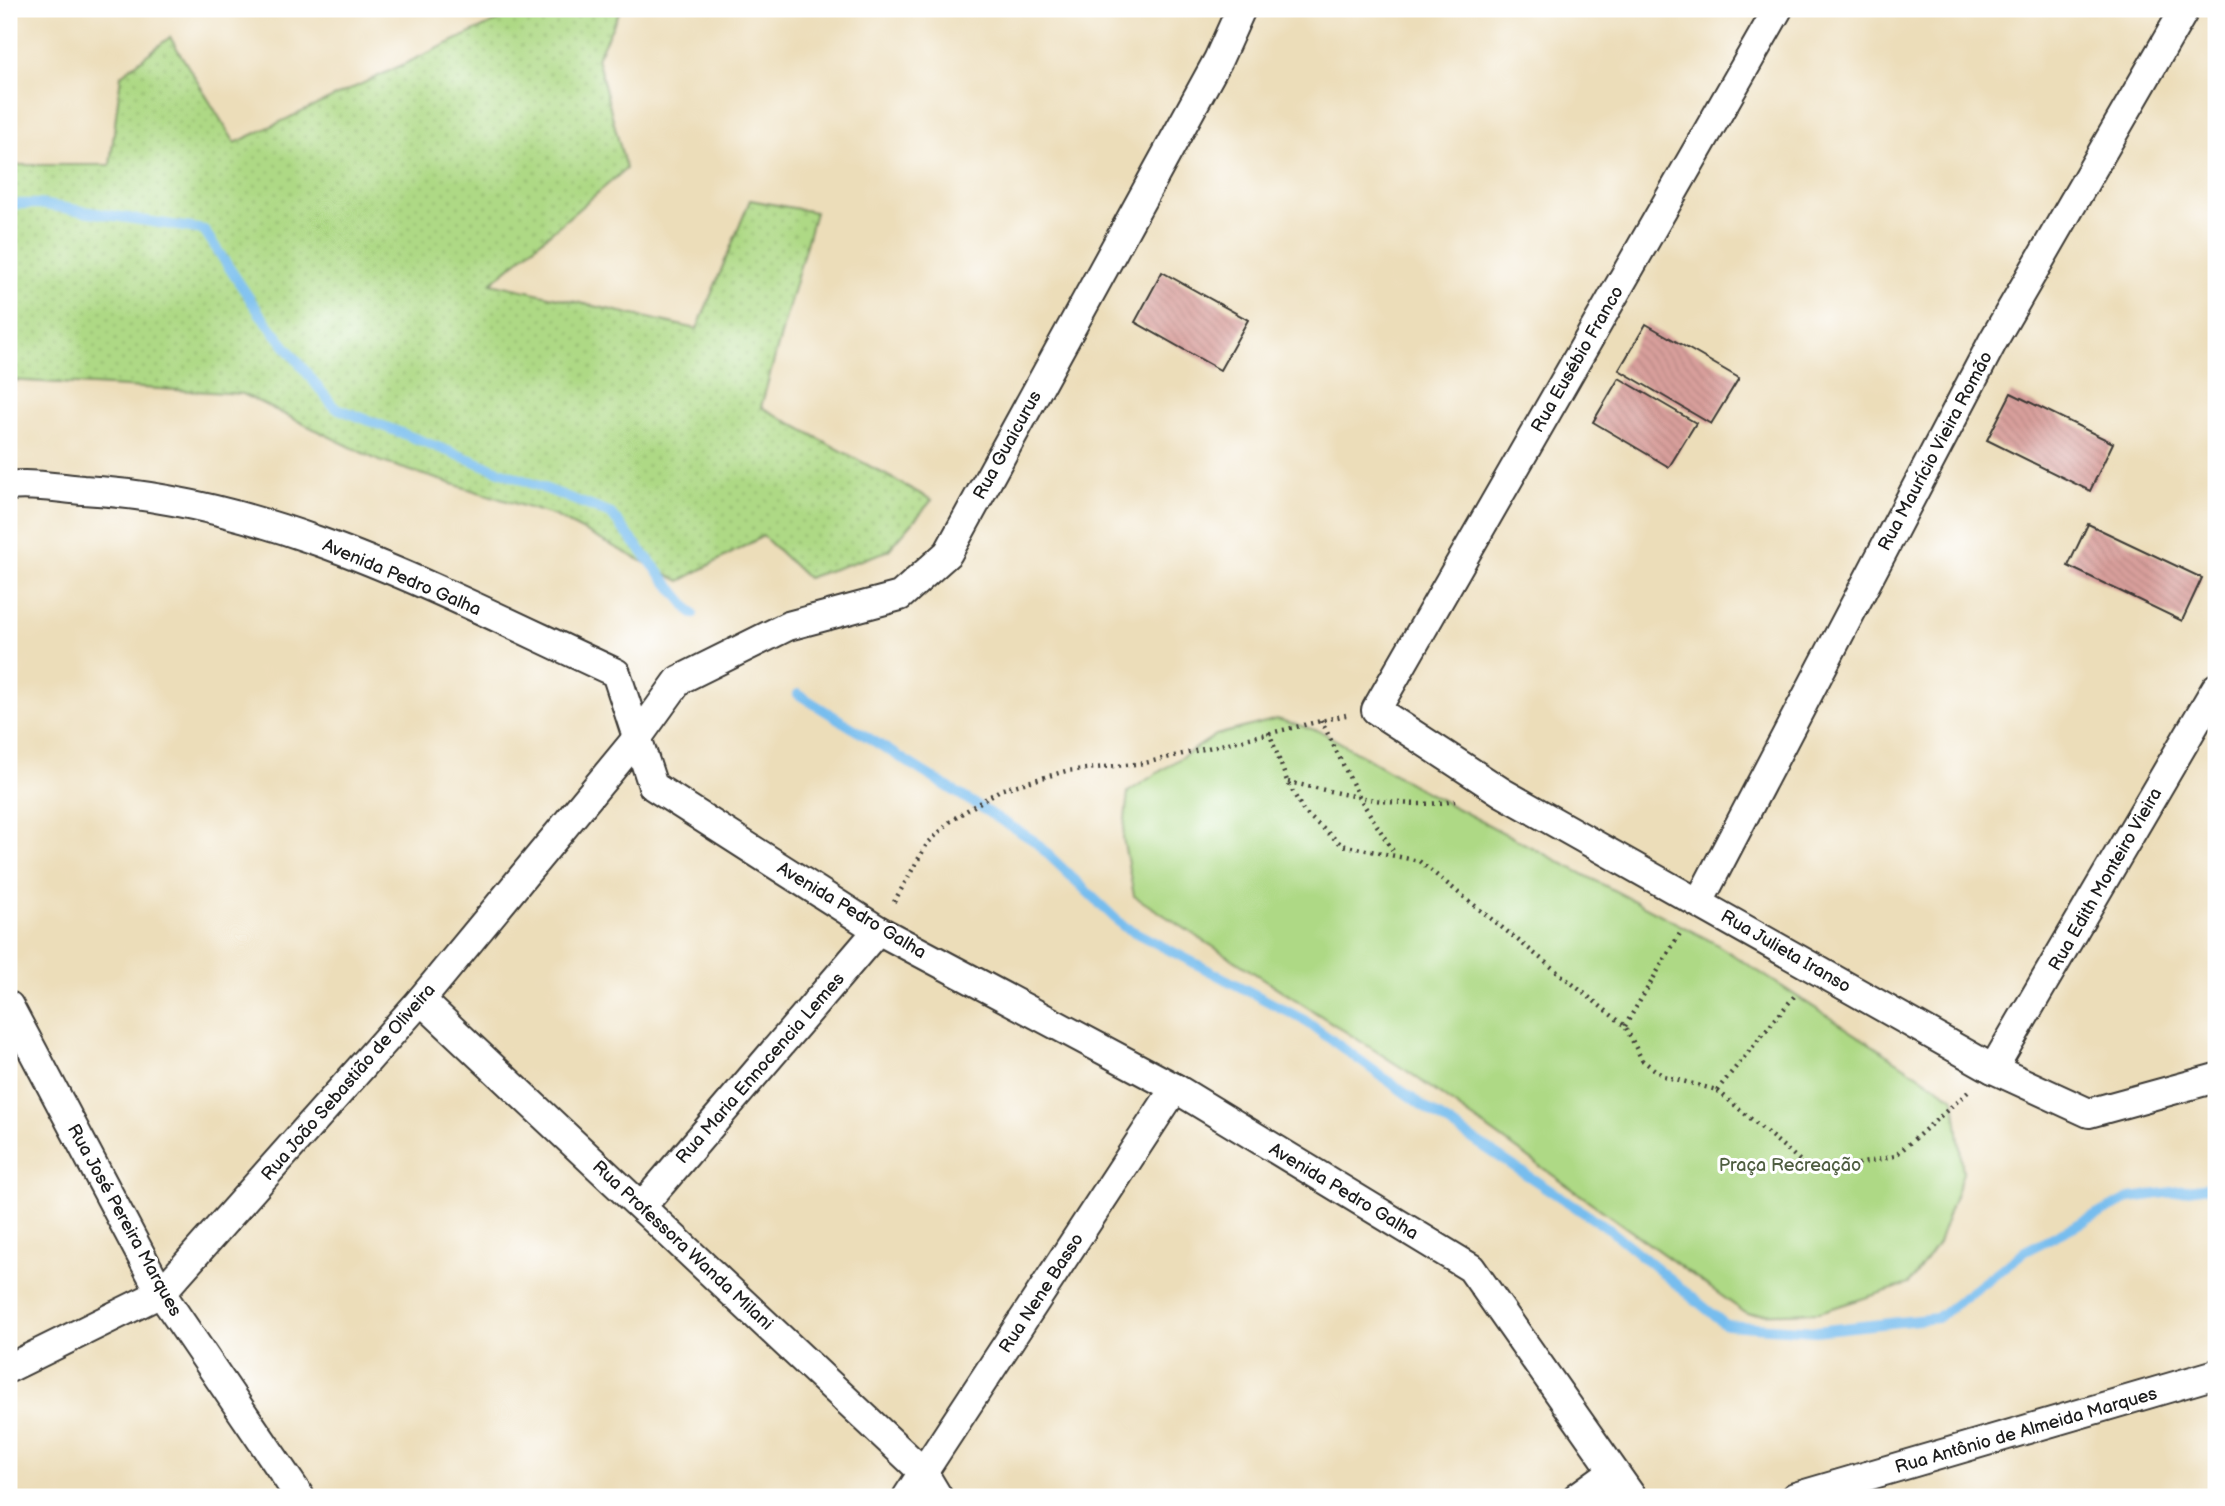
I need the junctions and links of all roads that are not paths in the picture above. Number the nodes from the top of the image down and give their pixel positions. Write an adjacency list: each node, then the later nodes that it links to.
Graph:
1 (1241, 9): 7 (street, Rua Guaicurus)
2 (1778, 9): 6 (street, Rua Eusébio Franco)
3 (2185, 9): 8 (street, Rua Maurício Vieira Romão)
4 (9, 486): 7 (street, Avenida Pedro Galha)
5 (2216, 688): 12 (street, Rua Edith Monteiro Vieira)
6 (1376, 710): 8 (street, Rua Julieta Iranso)
7 (638, 737): 9 (street, Avenida Pedro Galha); 10 (street, Rua João Sebastião de Oliveira)
8 (1699, 902): 12 (street, Rua Julieta Iranso)
9 (878, 930): 14 (street, Avenida Pedro Galha); 15 (street, Rua Maria Ennocencia Lemes)
10 (421, 1000): 15 (street, Rua Professora Wanda Milani); 16 (street, Rua João Sebastião de Oliveira)
11 (9, 1006): 16 (street, Rua José Pereira Marques)
12 (1993, 1069): 13 (street, Rua Julieta Iranso)
13 (2216, 1077)
14 (1175, 1088): 19 (street, Avenida Pedro Galha); 20 (street, Rua Nene Basso)
15 (642, 1206): 20 (street, Rua Professora Wanda Milani)
16 (162, 1293): 17 (street, Rua João Sebastião de Oliveira); 21 (street, Rua José Pereira Marques)
17 (9, 1368)
18 (2216, 1374): 26 (street, Rua Antônio de Almeida Marques)
19 (1613, 1471): 24 (street); 25 (street, Avenida Pedro Galha)
20 (923, 1472): 22 (street, Rua Nene Basso); 23 (street, Rua Professora Wanda Milani)
21 (300, 1497)
22 (907, 1497)
23 (938, 1497)
24 (1577, 1497)
25 (1632, 1497)
26 (1795, 1497)

